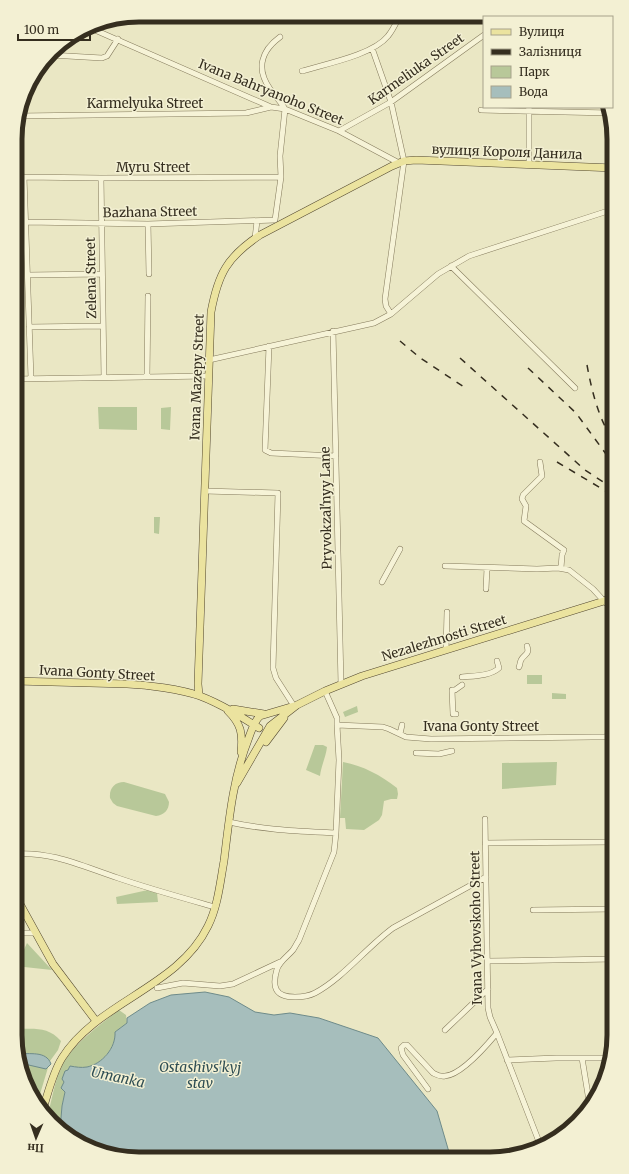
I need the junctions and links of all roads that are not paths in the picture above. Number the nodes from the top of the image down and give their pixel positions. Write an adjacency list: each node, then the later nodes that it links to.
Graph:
1 (396, 22): 6 (street)
2 (96, 30): 5 (street, Ivana Bahryanoho Street)
3 (483, 36): 9 (street, Karmeliuka Street)
4 (280, 37): 11 (street)
5 (118, 39): 7 (street); 10 (street, Ivana Bahryanoho Street)
6 (372, 48): 8 (street); 9 (street)
7 (58, 55)
8 (302, 71)
9 (391, 102): 16 (street, Karmeliuka Street); 17 (street)
10 (271, 107): 11 (street, Ivana Bahryanoho Street); 15 (street, Karmelyuka Street)
11 (285, 109): 16 (street, Ivana Bahryanoho Street); 21 (street)
12 (482, 110): 13 (street)
13 (529, 110): 14 (street); 18 (street)
14 (604, 113)
15 (25, 116)
16 (339, 132): 17 (street, Ivana Bahryanoho Street)
17 (402, 162): 18 (main road, вулиця Короля Данила); 28 (main road, Ivana Mazepy Street); 34 (street)
18 (529, 164): 19 (main road, вулиця Короля Данила)
19 (607, 168)
20 (24, 177): 22 (street, Myru Street); 25 (street)
21 (281, 177): 22 (street, Myru Street); 24 (street, Bazhana Street)
22 (101, 178): 26 (street, Zelena Street)
23 (607, 211): 29 (street)
24 (257, 221): 27 (street, Bazhana Street); 28 (street)
25 (26, 222): 26 (street, Bazhana Street); 32 (street)
26 (102, 224): 27 (street, Bazhana Street); 30 (street, Zelena Street)
27 (148, 224): 31 (street)
28 (256, 238): 39 (main road, Ivana Mazepy Street)
29 (451, 266): 34 (street); 45 (street)
30 (102, 274): 32 (street); 35 (street, Zelena Street)
31 (149, 274)
32 (28, 275): 36 (street)
33 (148, 296): 42 (street)
34 (391, 314): 37 (street)
35 (103, 326): 36 (street); 41 (street, Zelena Street)
36 (29, 327): 43 (street)
37 (333, 332): 38 (street); 46 (street, Pryvokzalʹnyy Lane)
38 (269, 346): 39 (street); 46 (street)
39 (209, 360): 40 (main road, Ivana Mazepy Street)
40 (209, 376): 42 (street); 48 (main road, Ivana Mazepy Street)
41 (104, 377): 42 (street); 43 (street)
42 (147, 377)
43 (31, 378): 44 (street)
44 (22, 379)
45 (575, 388)
46 (336, 456): 65 (street, Pryvokzalʹnyy Lane)
47 (540, 462): 52 (street)
48 (205, 490): 68 (main road, Ivana Mazepy Street); 70 (street)
49 (400, 549): 53 (street)
50 (445, 566): 51 (street)
51 (488, 568): 52 (street); 54 (street)
52 (561, 568): 56 (street)
53 (382, 582)
54 (486, 589)
55 (607, 600): 56 (main road, Nezalezhnosti Street)
56 (604, 602): 57 (main road); 60 (main road, Nezalezhnosti Street)
57 (607, 603)
58 (446, 612): 60 (street)
59 (527, 646): 62 (street)
60 (446, 650): 65 (main road, Nezalezhnosti Street)
61 (497, 661): 63 (street)
62 (519, 667)
63 (462, 677)
64 (22, 681): 68 (main road, Ivana Gonty Street)
65 (341, 684): 67 (main road, Nezalezhnosti Street)
66 (462, 685): 72 (street)
67 (325, 691): 70 (main road, Nezalezhnosti Street); 76 (street)
68 (199, 695): 69 (main road, Ivana Gonty Street)
69 (223, 706): 71 (main road, Ivana Gonty Street); 73 (main road, Ivana Gonty Street); 81 (main road, Ivana Gonty Street)
70 (294, 706): 71 (main road, Nezalezhnosti Street); 75 (main road, Nezalezhnosti Street); 82 (main road, Nezalezhnosti Street)
71 (264, 714): 73 (main road); 75 (main road)
72 (456, 714)
73 (257, 724): 75 (main road); 81 (main road, Nezalezhnosti Street)
74 (402, 725): 77 (street)
75 (270, 726): 82 (main road, Nezalezhnosti Street)
76 (337, 726): 77 (street, Ivana Gonty Street); 86 (street)
77 (400, 734): 78 (street, Ivana Gonty Street)
78 (607, 736)
79 (452, 751): 80 (street)
80 (416, 753)
81 (241, 757): 83 (main road, Nezalezhnosti Street)
82 (253, 757): 83 (main road, Nezalezhnosti Street)
83 (235, 787): 85 (main road, Nezalezhnosti Street)
84 (485, 819): 87 (street, Ivana Vyhovskoho Street)
85 (229, 822): 86 (street); 91 (main road, Nezalezhnosti Street)
86 (336, 832): 98 (street)
87 (486, 842): 88 (street); 90 (street, Ivana Vyhovskoho Street)
88 (607, 842)
89 (22, 854): 91 (street)
90 (486, 877): 98 (street); 99 (street, Ivana Vyhovskoho Street)
91 (215, 907): 102 (main road, Nezalezhnosti Street)
92 (22, 908): 96 (main road)
93 (607, 909): 94 (street)
94 (533, 910)
95 (22, 933): 96 (street)
96 (36, 933): 102 (main road)
97 (607, 959): 99 (street)
98 (281, 962): 100 (street)
99 (488, 962): 101 (street, Ivana Vyhovskoho Street)
100 (157, 988)
101 (488, 989): 103 (street); 104 (street, Ivana Vyhovskoho Street)
102 (96, 1021): 110 (main road, Nezalezhnosti Street)
103 (445, 1030)
104 (497, 1033): 107 (street, Ivana Vyhovskoho Street); 108 (street)
105 (582, 1058): 106 (street); 107 (street); 109 (street)
106 (605, 1058)
107 (507, 1060): 111 (street, Ivana Vyhovskoho Street)
108 (428, 1089)
109 (588, 1098)
110 (45, 1104)
111 (539, 1141)

